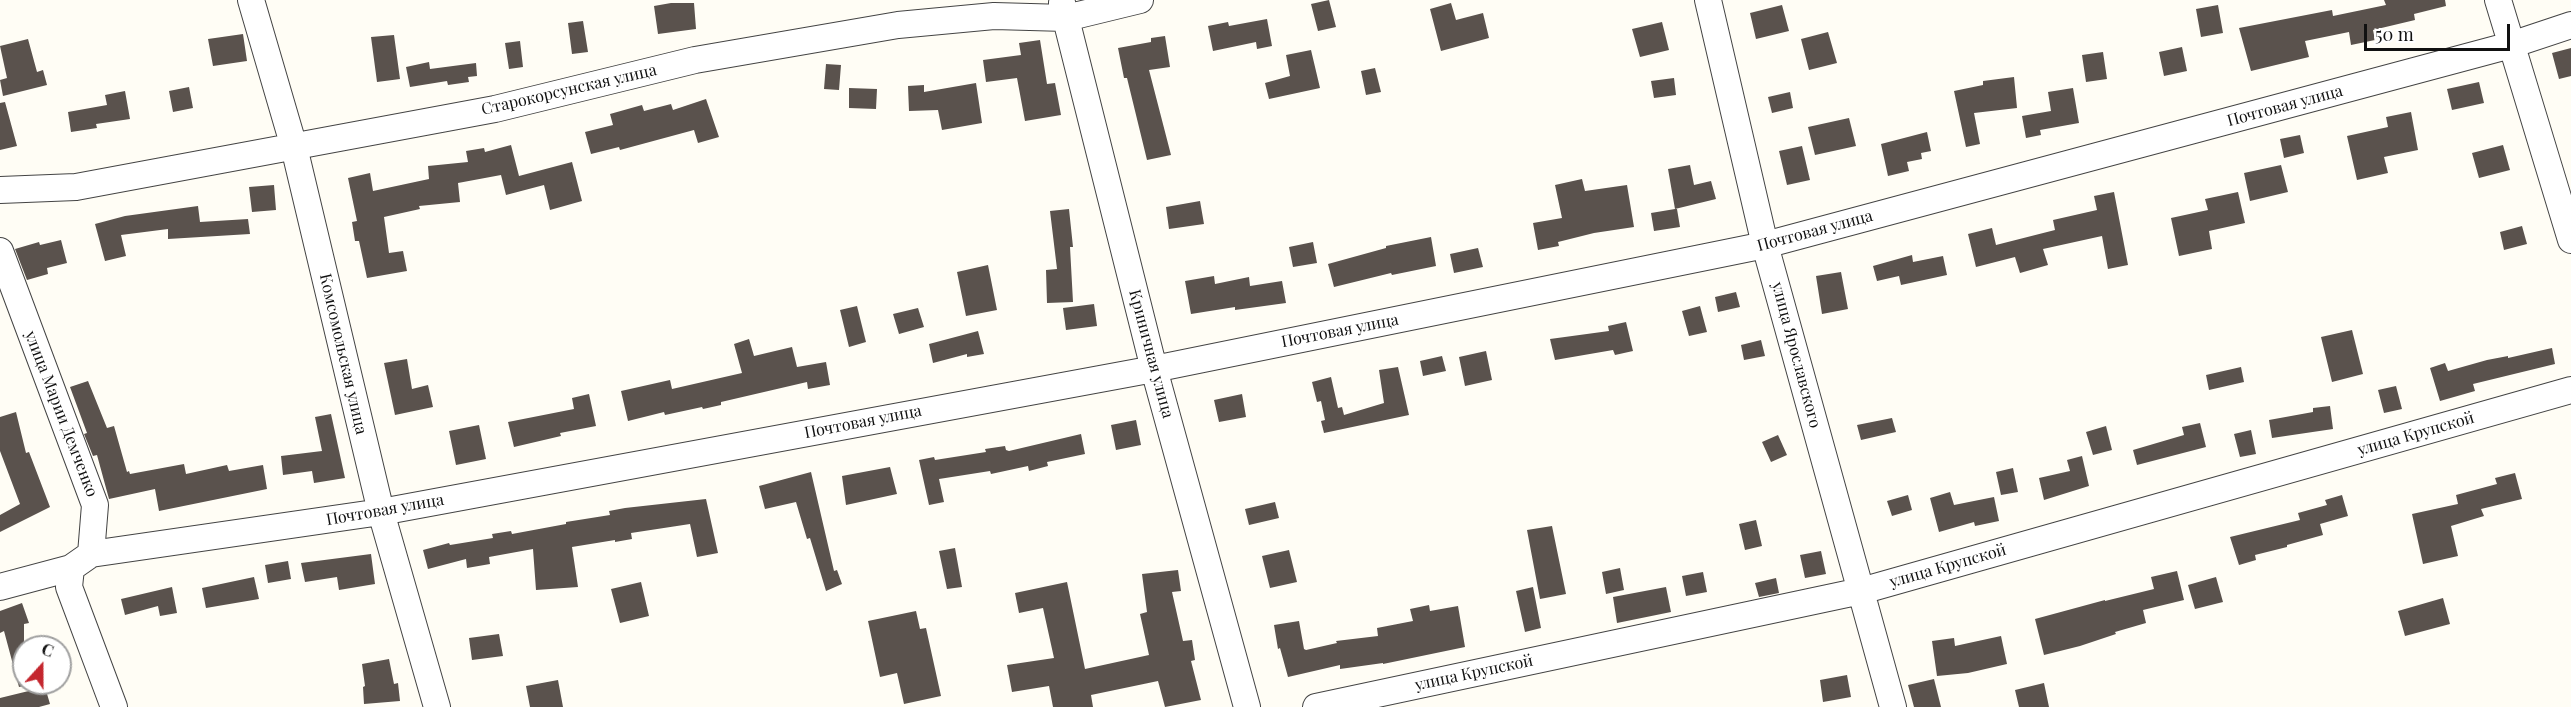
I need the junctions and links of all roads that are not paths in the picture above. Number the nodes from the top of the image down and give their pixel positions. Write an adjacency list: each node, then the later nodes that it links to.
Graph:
1 (251, 0): 8 (street, Комсомольская улица)
2 (1140, 0): 5 (street, Старокорсунская улица)
3 (1708, 0): 11 (street, улица Ярославского)
4 (2498, 0): 7 (street)
5 (1063, 9): 8 (street, Старокорсунская улица); 13 (street, Криничная улица)
6 (2571, 25): 7 (street, Почтовая улица)
7 (2511, 45): 10 (street); 11 (street, Почтовая улица)
8 (294, 147): 9 (street, Старокорсунская улица); 15 (street, Комсомольская улица)
9 (0, 190)
10 (2571, 240)
11 (1765, 244): 13 (street, Почтовая улица); 18 (street, улица Ярославского)
12 (0, 251): 16 (street, улица Марии Демченко)
13 (1154, 369): 15 (street, Почтовая улица); 21 (street, Криничная улица)
14 (2571, 390): 18 (street, улица Крупской)
15 (381, 512): 16 (street, Почтовая улица); 20 (street, Комсомольская улица)
16 (81, 561): 17 (street, Почтовая улица); 19 (street, улица Марии Демченко)
17 (0, 587)
18 (1861, 591): 22 (street, улица Крупской); 23 (street, улица Ярославского)
19 (114, 707)
20 (437, 707)
21 (1247, 707)
22 (1316, 707)
23 (1893, 707)

